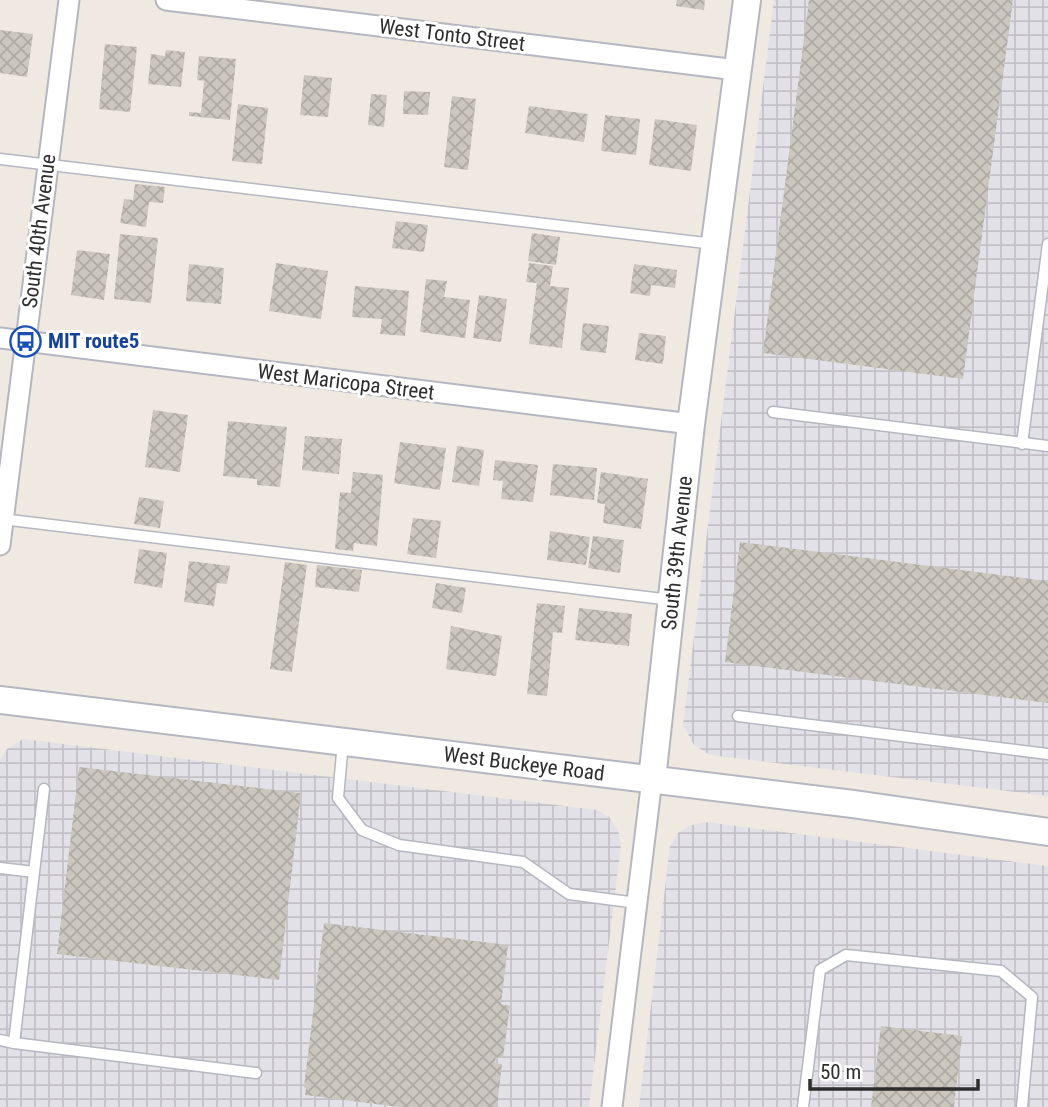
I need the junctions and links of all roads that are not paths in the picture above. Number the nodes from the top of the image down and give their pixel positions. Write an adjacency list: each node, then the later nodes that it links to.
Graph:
1 (69, 0): 6 (street, South 40th Avenue)
2 (166, 0): 4 (street, West Tonto Street)
3 (747, 0): 4 (main road, South 39th Avenue)
4 (737, 71): 7 (main road, South 39th Avenue)
5 (0, 159): 6 (lane)
6 (48, 164): 7 (lane); 10 (street, South 40th Avenue)
7 (715, 244): 12 (main road, South 39th Avenue)
8 (1048, 244): 13 (lane)
9 (0, 338): 10 (street, West Maricopa Street)
10 (25, 341): 12 (street, West Maricopa Street); 15 (street, South 40th Avenue)
11 (773, 412): 13 (lane)
12 (691, 424): 17 (main road, South 39th Avenue)
13 (1022, 444): 14 (lane)
14 (1048, 446)
15 (1, 519): 16 (street, South 40th Avenue); 17 (lane)
16 (0, 545)
17 (672, 600): 22 (main road, South 39th Avenue)
18 (0, 700): 20 (main road, West Buckeye Road)
19 (738, 716): 21 (lane)
20 (343, 742): 22 (main road, West Buckeye Road); 27 (lane)
21 (1048, 754)
22 (652, 779): 24 (main road, West Buckeye Road); 27 (street, South 39th Avenue)
23 (44, 789): 26 (lane)
24 (1048, 832)
25 (0, 868): 26 (lane)
26 (34, 872): 29 (lane)
27 (637, 903): 31 (street, South 39th Avenue)
28 (0, 1040): 29 (lane)
29 (14, 1043): 30 (lane)
30 (256, 1073)
31 (612, 1107)
32 (803, 1107): 33 (lane)
33 (1022, 1107)

